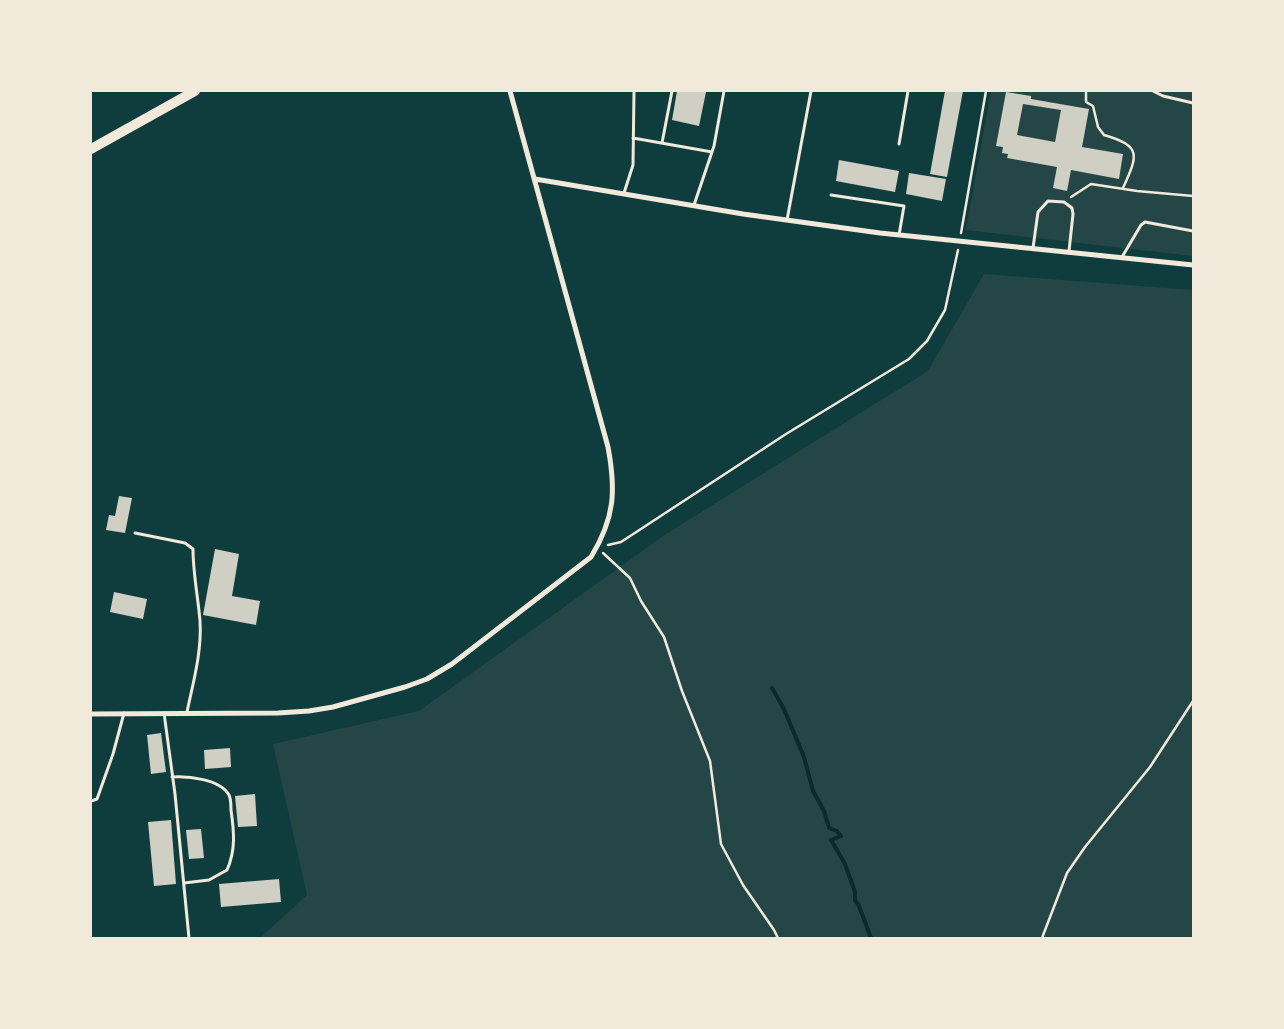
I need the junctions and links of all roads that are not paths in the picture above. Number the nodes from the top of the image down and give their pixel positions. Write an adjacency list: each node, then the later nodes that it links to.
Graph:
1 (195, 91): 13 (main road)
2 (510, 91): 15 (street)
3 (634, 91): 10 (lane)
4 (672, 91): 11 (lane)
5 (724, 91): 14 (lane)
6 (811, 91): 19 (lane)
7 (908, 91): 12 (lane)
8 (1153, 91): 9 (lane)
9 (1193, 103)
10 (633, 138): 11 (lane); 16 (lane)
11 (662, 143): 14 (lane)
12 (899, 144)
13 (91, 149)
14 (712, 152): 18 (lane)
15 (535, 178): 16 (street); 27 (street)
16 (624, 193): 18 (street)
17 (831, 195): 21 (lane)
18 (694, 205): 19 (street)
19 (787, 220): 21 (street)
20 (1193, 231): 24 (lane)
21 (899, 235): 22 (street)
22 (1033, 248): 23 (street); 23 (lane)
23 (1069, 251): 24 (street)
24 (1122, 257): 25 (street)
25 (1193, 265)
26 (135, 533): 27 (lane)
27 (187, 712): 29 (street)
28 (124, 713): 29 (street); 30 (street); 32 (lane)
29 (164, 713): 31 (lane)
30 (91, 714)
31 (172, 777): 33 (lane); 33 (lane)
32 (91, 801)
33 (184, 883): 34 (lane)
34 (189, 938)

